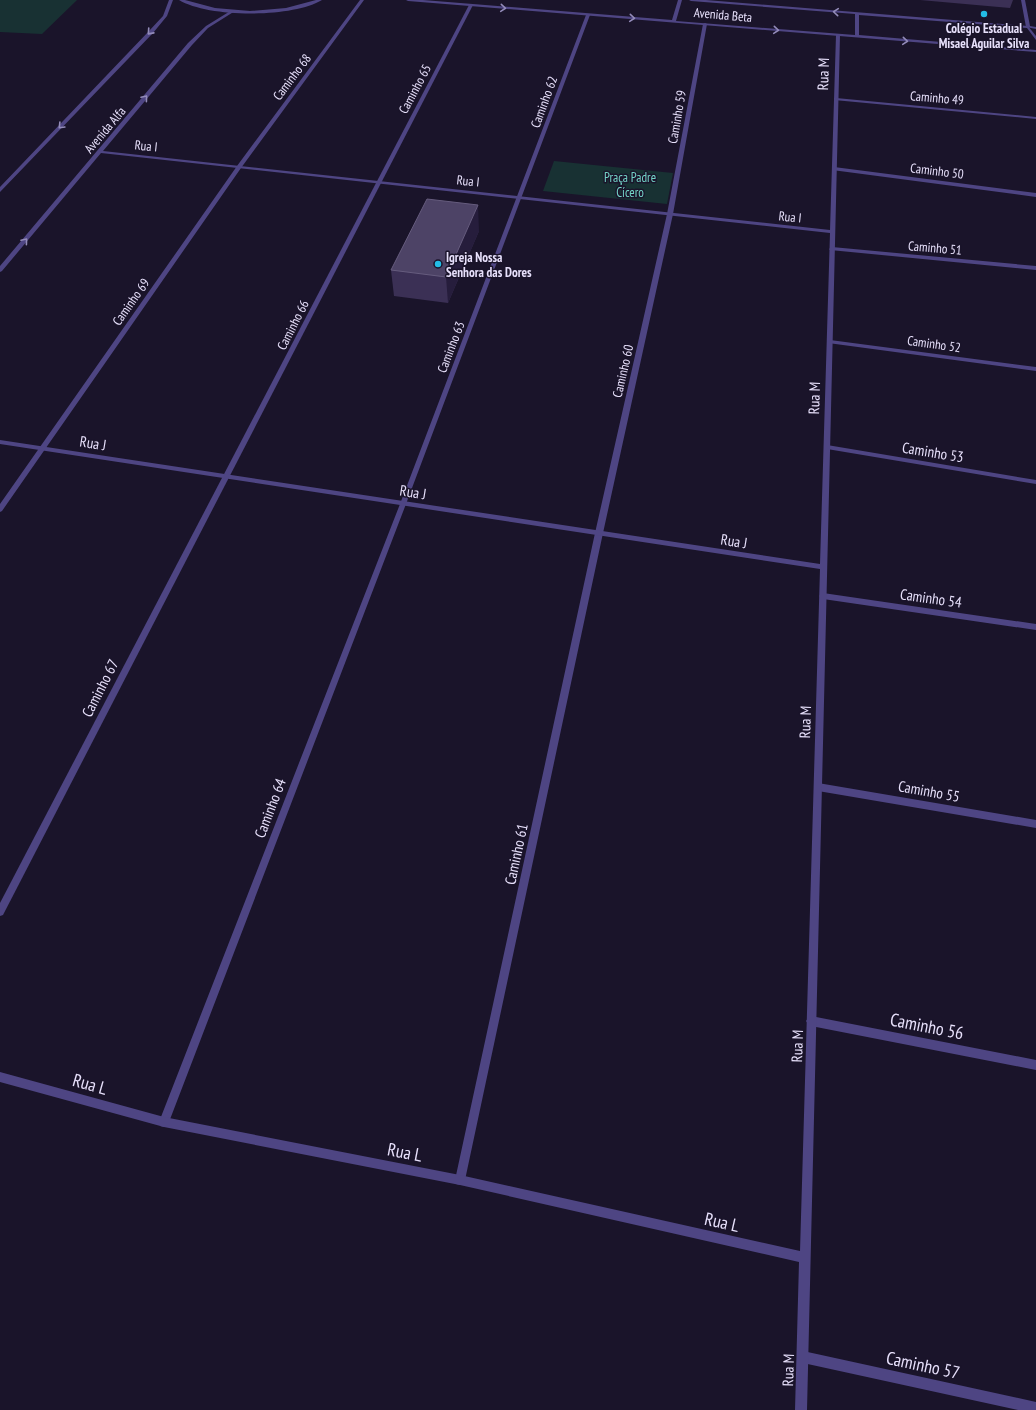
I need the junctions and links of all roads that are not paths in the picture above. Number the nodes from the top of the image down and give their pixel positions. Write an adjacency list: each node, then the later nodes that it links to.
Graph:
1 (171, 0): 28 (street, one-way to 28)
2 (181, 0): 11 (street)
3 (320, 0): 11 (street)
4 (362, 0): 25 (street, Caminho 68)
5 (408, 0): 10 (street, Avenida Beta)
6 (680, 0): 14 (street)
7 (691, 0): 9 (street, Avenida Beta)
8 (1023, 0): 16 (street)
9 (721, 1): 12 (street, Avenida Beta, one-way to 9)
10 (471, 5): 13 (street, Avenida Beta, one-way to 13); 27 (street, Caminho 65)
11 (233, 11): 24 (street, Avenida Alfa, one-way to 11)
12 (857, 13): 16 (street, Avenida Beta); 19 (street)
13 (588, 15): 14 (street, Avenida Beta, one-way to 14); 30 (street, Caminho 62)
14 (674, 22): 15 (street, Avenida Beta)
15 (705, 24): 18 (street, Avenida Beta, one-way to 18); 31 (street, Caminho 59)
16 (1028, 27): 17 (street, Avenida Beta); 20 (street)
17 (1036, 28)
18 (838, 35): 19 (street, Avenida Beta); 22 (street, Rua M)
19 (857, 37): 21 (street, Avenida Beta, one-way to 21)
20 (1036, 38)
21 (1036, 52)
22 (836, 99): 23 (street, Caminho 49); 26 (street, Rua M)
23 (1036, 118)
24 (101, 152): 25 (street, Rua I); 35 (street, Avenida Alfa, one-way to 24)
25 (239, 167): 27 (street, Rua I); 40 (street, Caminho 69)
26 (834, 169): 29 (street, Caminho 50); 32 (street, Rua M)
27 (379, 182): 30 (street, Rua I); 41 (street, Caminho 66)
28 (0, 190)
29 (1036, 195)
30 (520, 198): 31 (street, Rua I); 43 (street, Caminho 63)
31 (670, 214): 32 (street, Rua I); 45 (street, Caminho 60)
32 (833, 232): 33 (street, Rua M)
33 (832, 249): 34 (street, Caminho 51); 36 (street, Rua M)
34 (1036, 268)
35 (0, 270)
36 (830, 342): 37 (street, Caminho 52); 39 (street, Rua M)
37 (1036, 369)
38 (0, 442): 40 (street, Rua J)
39 (827, 447): 42 (street, Caminho 53); 46 (street, Rua M)
40 (42, 449): 41 (street, Rua J); 44 (street, Caminho 69)
41 (226, 477): 43 (street, Rua J); 51 (street, Caminho 67)
42 (1036, 482)
43 (403, 504): 45 (street, Rua J); 55 (street, Caminho 64)
44 (0, 509)
45 (599, 533): 46 (street, Rua J); 56 (street, Caminho 61)
46 (823, 567): 47 (street, Rua M)
47 (823, 596): 48 (street, Caminho 54); 49 (street, Rua M)
48 (1036, 627)
49 (818, 786): 50 (street, Caminho 55); 52 (street, Rua M)
50 (1036, 824)
51 (0, 912)
52 (811, 1021): 53 (street, Caminho 56); 57 (street, Rua M)
53 (1036, 1065)
54 (0, 1077): 55 (street, Rua L)
55 (164, 1122): 56 (street, Rua L)
56 (460, 1180): 57 (street, Rua L)
57 (805, 1258): 58 (street, Rua M)
58 (803, 1357): 59 (street, Caminho 57); 60 (street, Rua M)
59 (1036, 1408)
60 (801, 1410)

